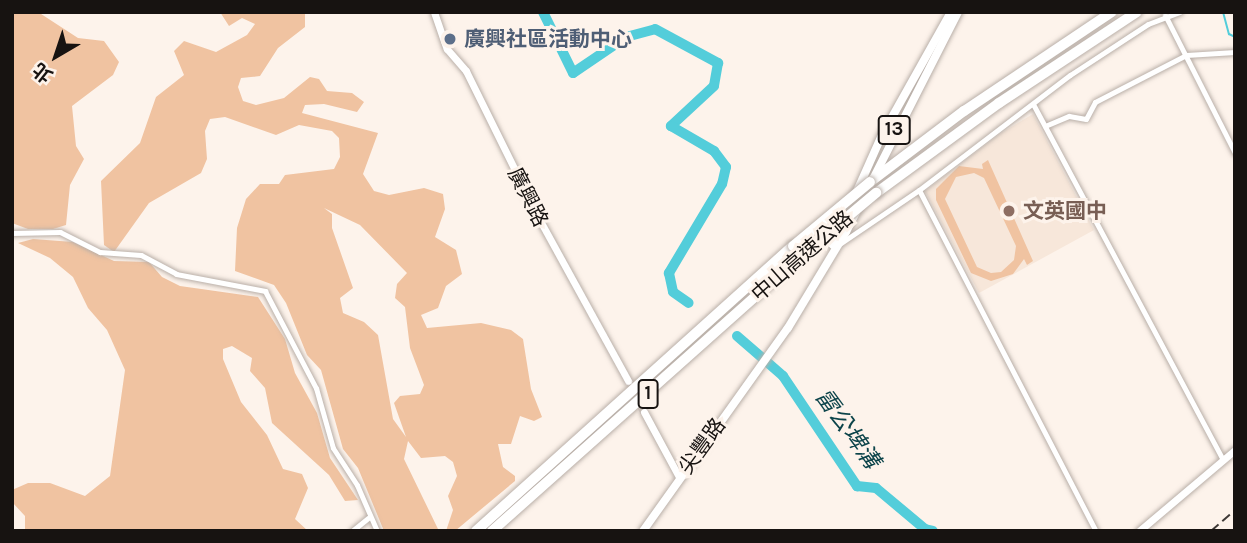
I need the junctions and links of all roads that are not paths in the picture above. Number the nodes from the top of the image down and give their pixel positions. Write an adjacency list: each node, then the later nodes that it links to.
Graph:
1 (434, 12): 16 (street, 廣興路)
2 (951, 12): 15 (main road)
3 (958, 12): 15 (main road, 13)
4 (1111, 12): 24 (highway, 中山高速公路 / 1, bridge)
5 (1137, 12): 25 (highway, 中山高速公路 / 1, bridge)
6 (1180, 12): 7 (street)
7 (1166, 15): 9 (street); 10 (street)
8 (1235, 52): 9 (street)
9 (1186, 55): 11 (street); 12 (street)
10 (1033, 104): 11 (street); 13 (street)
11 (1045, 126): 19 (street)
12 (1235, 153)
13 (919, 190): 15 (street); 27 (street)
14 (12, 233): 21 (street)
15 (833, 248): 20 (main road, 尖豐路 / 13)
16 (628, 382)
17 (644, 411): 20 (street)
18 (1235, 450): 19 (street)
19 (1223, 460): 28 (street)
20 (679, 477): 26 (main road, 尖豐路 / 13)
21 (368, 518): 22 (street); 23 (street)
22 (352, 531)
23 (377, 531)
24 (476, 531)
25 (492, 531)
26 (643, 531)
27 (1096, 531)
28 (1139, 531)

